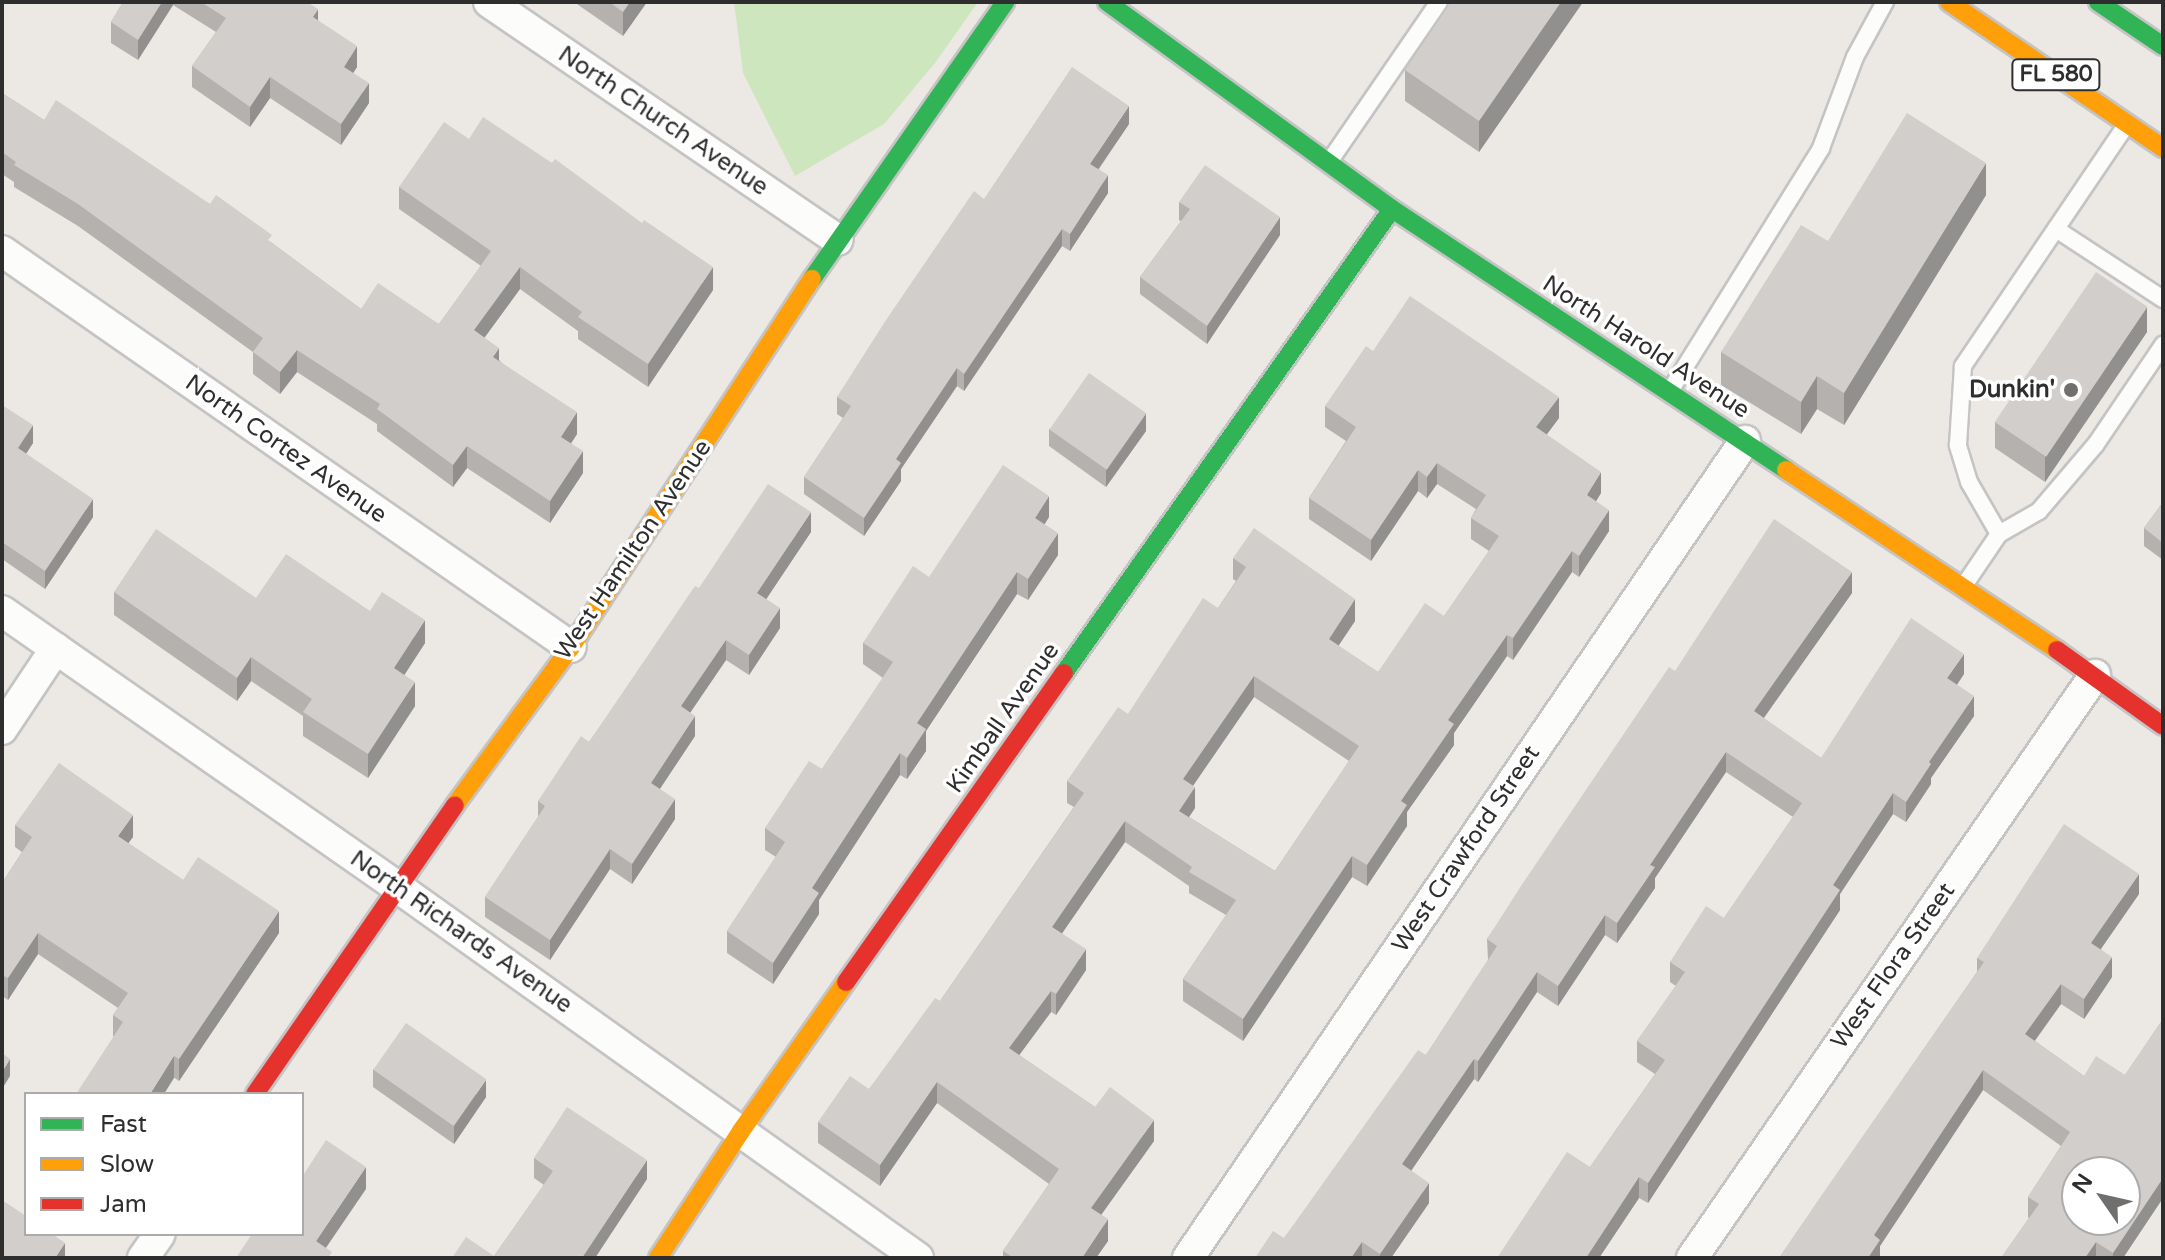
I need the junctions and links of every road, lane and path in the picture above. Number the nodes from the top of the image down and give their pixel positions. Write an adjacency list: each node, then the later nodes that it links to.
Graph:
1 (489, 2): 15 (street, North Church Avenue)
2 (1005, 2): 15 (street, West Hamilton Avenue)
3 (1107, 2): 12 (street, North Harold Avenue)
4 (1439, 2): 12 (lane)
5 (1885, 2): 19 (lane)
6 (1949, 2): 9 (street, FL 580)
7 (2098, 2): 8 (street)
8 (2163, 46)
9 (2127, 124): 10 (street); 11 (street, FL 580); 14 (lane)
10 (2163, 131)
11 (2163, 148)
12 (1329, 162): 13 (street, North Harold Avenue)
13 (1392, 209): 19 (street, North Harold Avenue); 31 (street, Kimball Avenue)
14 (2056, 229): 17 (lane); 21 (lane)
15 (838, 240): 24 (street, West Hamilton Avenue)
16 (2, 251): 24 (street, North Cortez Avenue)
17 (2163, 299)
18 (2163, 345): 21 (lane)
19 (1670, 391): 20 (street, North Harold Avenue)
20 (1745, 441): 22 (street, North Harold Avenue); 36 (street, West Crawford Street)
21 (1999, 534): 22 (lane)
22 (1963, 587): 26 (street, North Harold Avenue)
23 (2, 611): 25 (street, North Richards Avenue)
24 (571, 647): 29 (street, West Hamilton Avenue)
25 (56, 648): 28 (street); 29 (street, North Richards Avenue)
26 (2095, 675): 27 (street, North Harold Avenue); 37 (street, West Flora Street)
27 (2163, 726)
28 (2, 729)
29 (396, 886): 30 (street, West Hamilton Avenue); 31 (street, North Richards Avenue)
30 (256, 1092)
31 (741, 1131): 34 (street, Kimball Avenue); 35 (street, North Richards Avenue)
32 (159, 1236): 33 (street)
33 (143, 1258)
34 (658, 1258)
35 (918, 1258)
36 (1188, 1258)
37 (1692, 1258)

